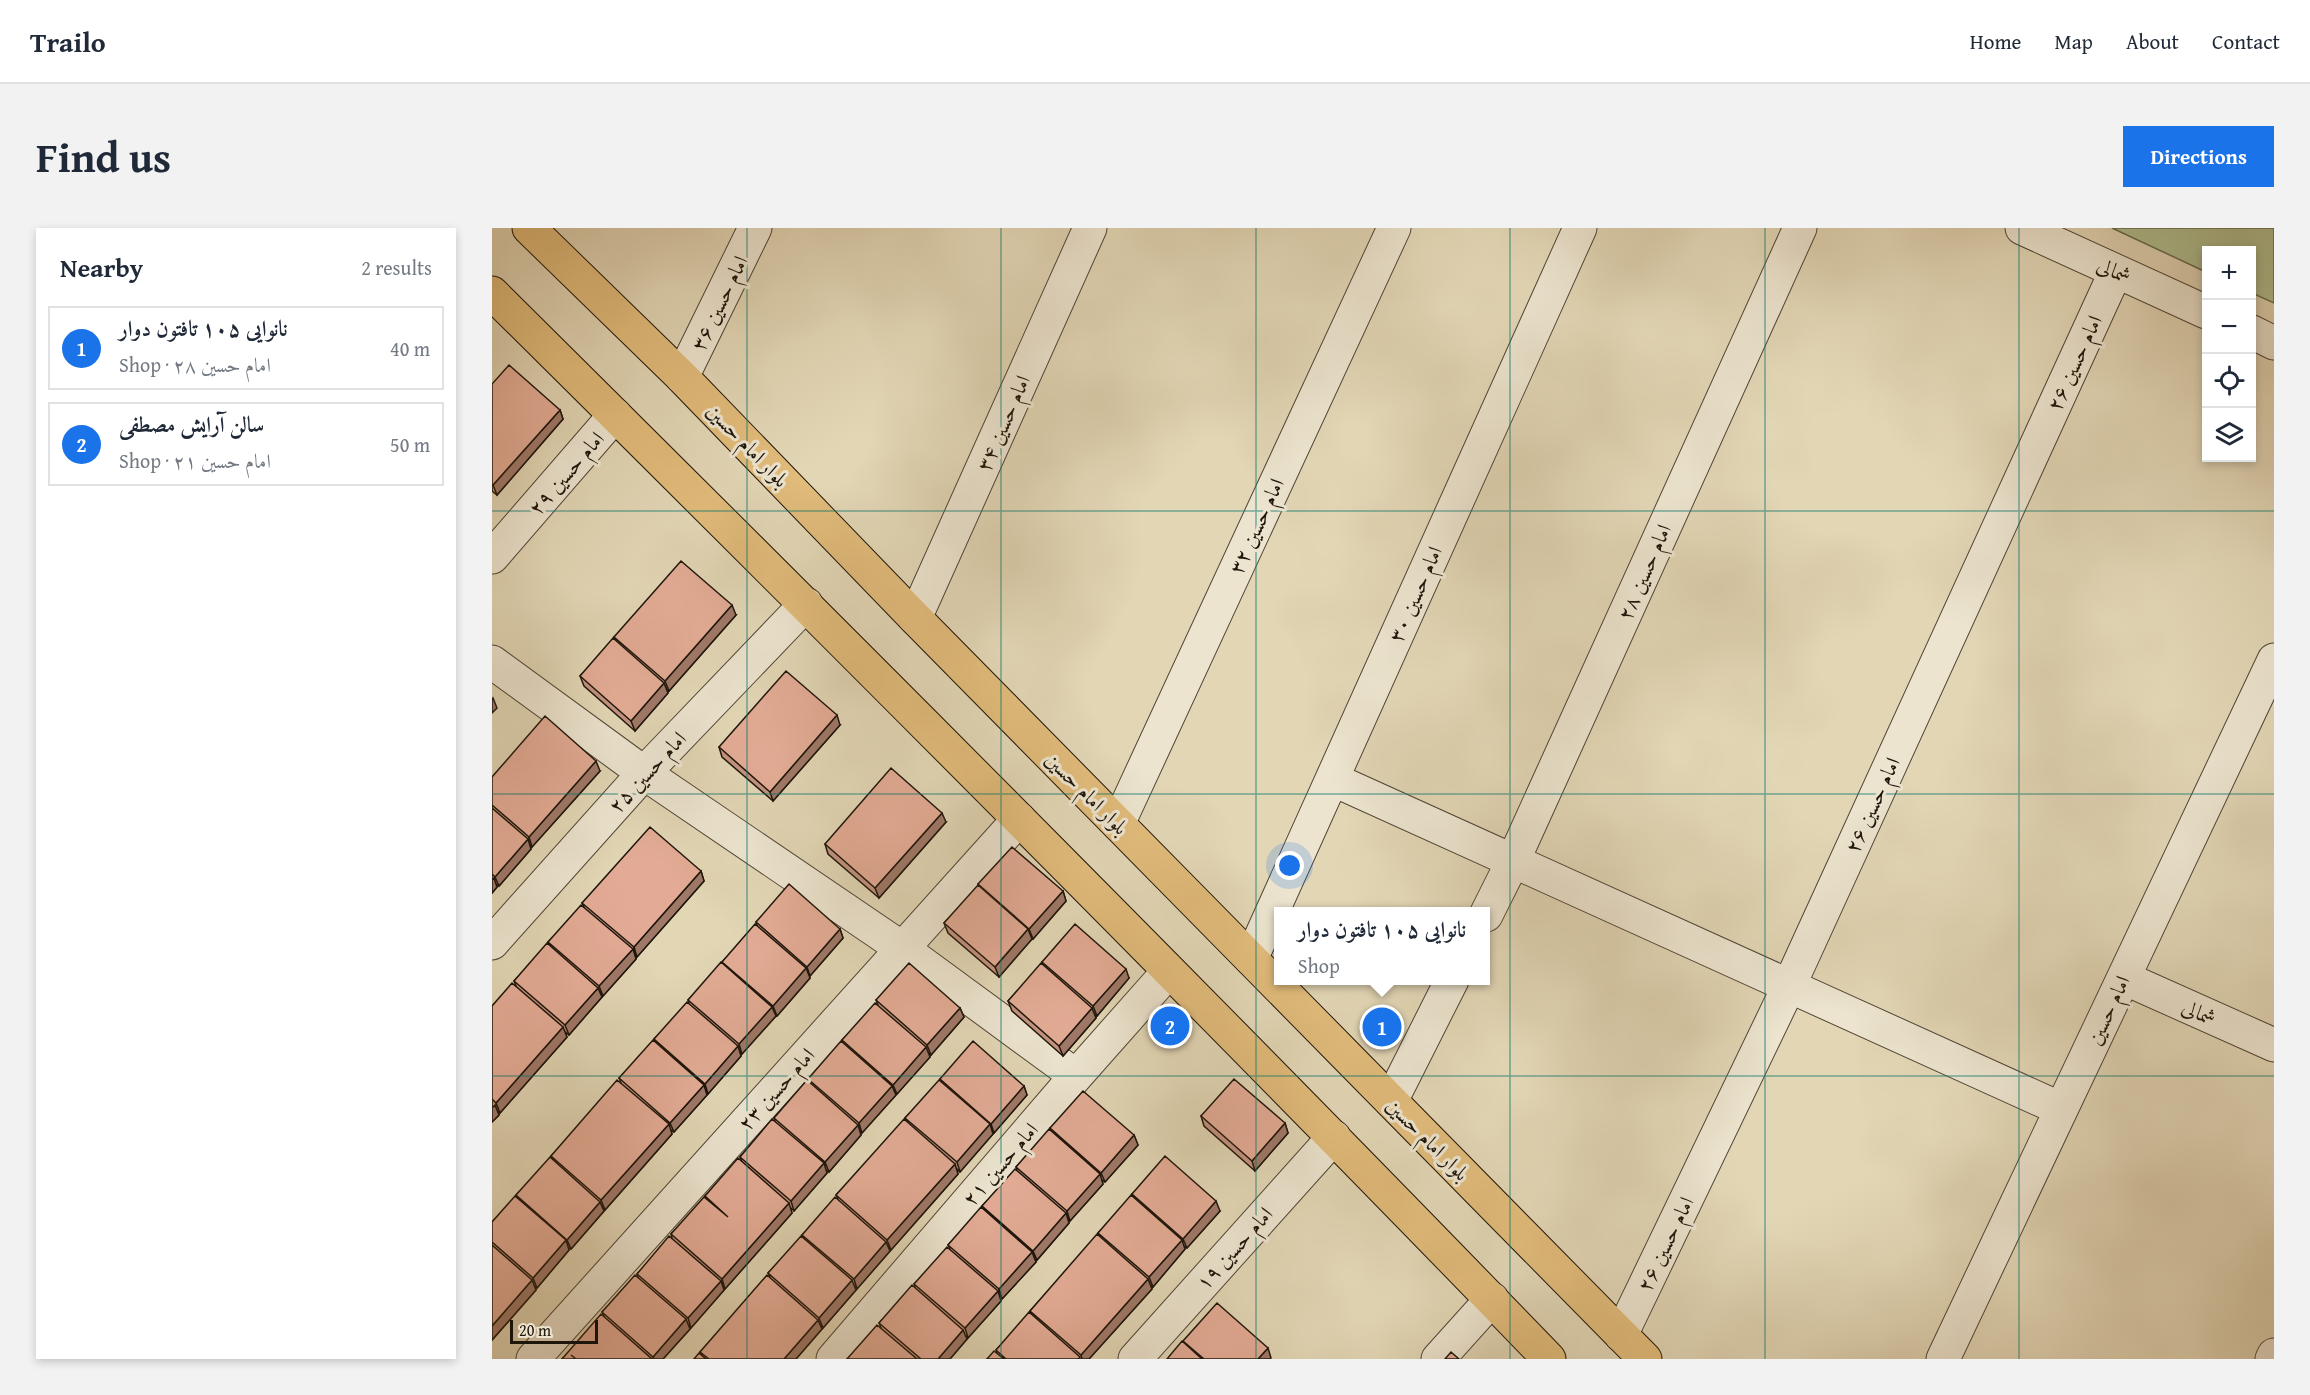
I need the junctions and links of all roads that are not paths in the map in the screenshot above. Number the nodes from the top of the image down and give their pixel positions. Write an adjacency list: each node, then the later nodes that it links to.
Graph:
1 (529, 228): 13 (main road, بلوار امام حسین)
2 (755, 228): 13 (street, امام حسین ۳۶)
3 (1090, 228): 17 (street, امام حسین ۳۴)
4 (1394, 228): 23 (street, امام حسین ۳۲)
5 (1580, 228): 21 (street, امام حسین ۳۰)
6 (1800, 228): 24 (street, امام حسین ۲۸)
7 (2022, 228): 8 (street, شمالی)
8 (2116, 271): 10 (street, شمالی); 36 (street, امام حسین ۲۶)
9 (492, 293): 14 (main road)
10 (2202, 310)
11 (2256, 334): 12 (street)
12 (2274, 343)
13 (682, 377): 17 (main road, بلوار امام حسین)
14 (615, 415): 15 (street, امام حسین ۲۹); 16 (main road)
15 (492, 557)
16 (806, 604): 20 (street, امام حسین ۲۵); 22 (main road)
17 (915, 618): 23 (main road, بلوار امام حسین)
18 (2274, 660): 32 (street, امام حسین)
19 (492, 662): 20 (street)
20 (644, 773): 28 (street, امام حسین ۲۵); 29 (street)
21 (1332, 779): 24 (street); 25 (street, امام حسین ۳۰)
22 (1018, 819): 29 (street, امام حسین ۲۳); 31 (main road)
23 (1118, 824): 30 (main road, بلوار امام حسین)
24 (1513, 861): 26 (street, امام حسین ۲۸); 36 (street)
25 (1275, 907)
26 (1489, 907)
27 (1274, 909): 30 (street, امام حسین ۳۰)
28 (492, 943)
29 (903, 949): 38 (street); 45 (street, امام حسین ۲۳)
30 (1251, 960): 33 (main road, بلوار امام حسین)
31 (1169, 971): 38 (street, امام حسین ۲۱); 41 (main road)
32 (2124, 978): 37 (street, شمالی); 40 (street, امام حسین)
33 (1274, 983)
34 (1276, 985): 39 (main road, بلوار امام حسین)
35 (1450, 985): 39 (street)
36 (1789, 986): 40 (street); 43 (street, امام حسین ۲۶)
37 (2274, 1046)
38 (1076, 1076): 46 (street, امام حسین ۲۱)
39 (1391, 1101): 43 (main road, بلوار امام حسین)
40 (2061, 1109): 51 (street, امام حسین)
41 (1334, 1137): 42 (main road); 47 (street, امام حسین ۱۹)
42 (1492, 1299): 48 (street); 49 (main road)
43 (1621, 1335): 50 (main road, بلوار امام حسین)
44 (2274, 1355): 52 (street)
45 (533, 1359)
46 (833, 1359)
47 (1135, 1359)
48 (1438, 1359)
49 (1549, 1359)
50 (1645, 1359)
51 (1943, 1359)
52 (2272, 1359)

